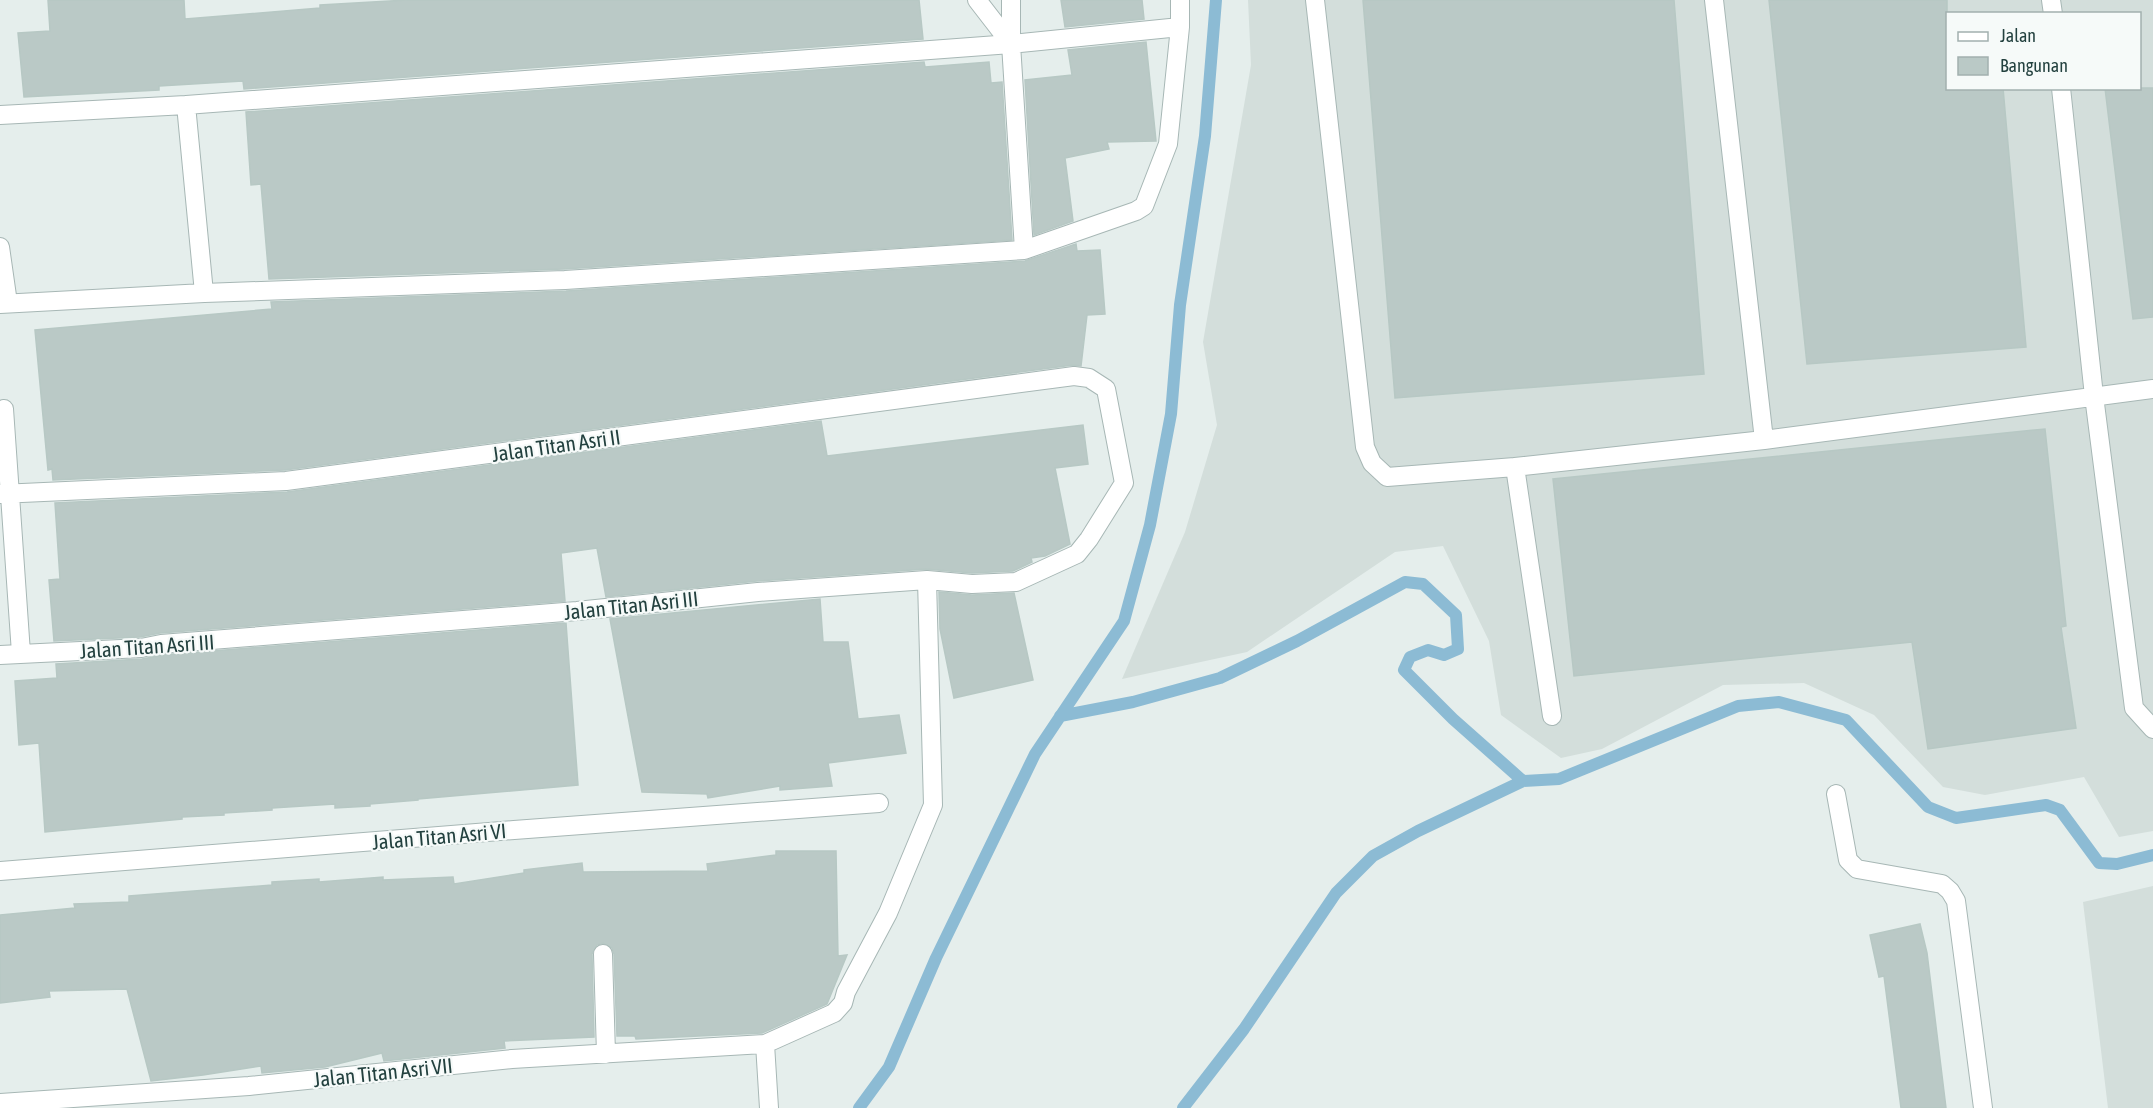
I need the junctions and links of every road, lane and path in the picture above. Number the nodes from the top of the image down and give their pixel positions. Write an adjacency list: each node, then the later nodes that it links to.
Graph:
1 (977, 0): 7 (street)
2 (1011, 0): 7 (street)
3 (1180, 0): 6 (street)
4 (1315, 0): 20 (street)
5 (1714, 0): 19 (street)
6 (1180, 27): 7 (street); 12 (street)
7 (1011, 44): 9 (street); 12 (street)
8 (2061, 90): 17 (street)
9 (186, 105): 10 (street); 13 (street)
10 (0, 114)
11 (0, 247): 14 (street)
12 (1024, 250): 13 (street)
13 (204, 293): 14 (street)
14 (4, 304)
15 (1106, 389): 21 (street, Jalan Titan Asri II); 22 (street, Jalan Titan Asri III)
16 (2153, 389): 17 (street)
17 (2094, 396): 19 (street); 26 (street)
18 (4, 409): 21 (street)
19 (1764, 440): 20 (street)
20 (1515, 467): 25 (street)
21 (5, 493): 23 (street)
22 (927, 580): 23 (street, Jalan Titan Asri III); 31 (street)
23 (21, 653): 24 (street, Jalan Titan Asri III)
24 (0, 655)
25 (1552, 716)
26 (2153, 729)
27 (1836, 794): 35 (street)
28 (879, 803): 29 (street, Jalan Titan Asri VI)
29 (0, 871)
30 (603, 954): 32 (street)
31 (765, 1044): 32 (street, Jalan Titan Asri VII); 34 (street)
32 (606, 1054): 33 (street, Jalan Titan Asri VII)
33 (0, 1103)
34 (770, 1108)
35 (1983, 1108)

